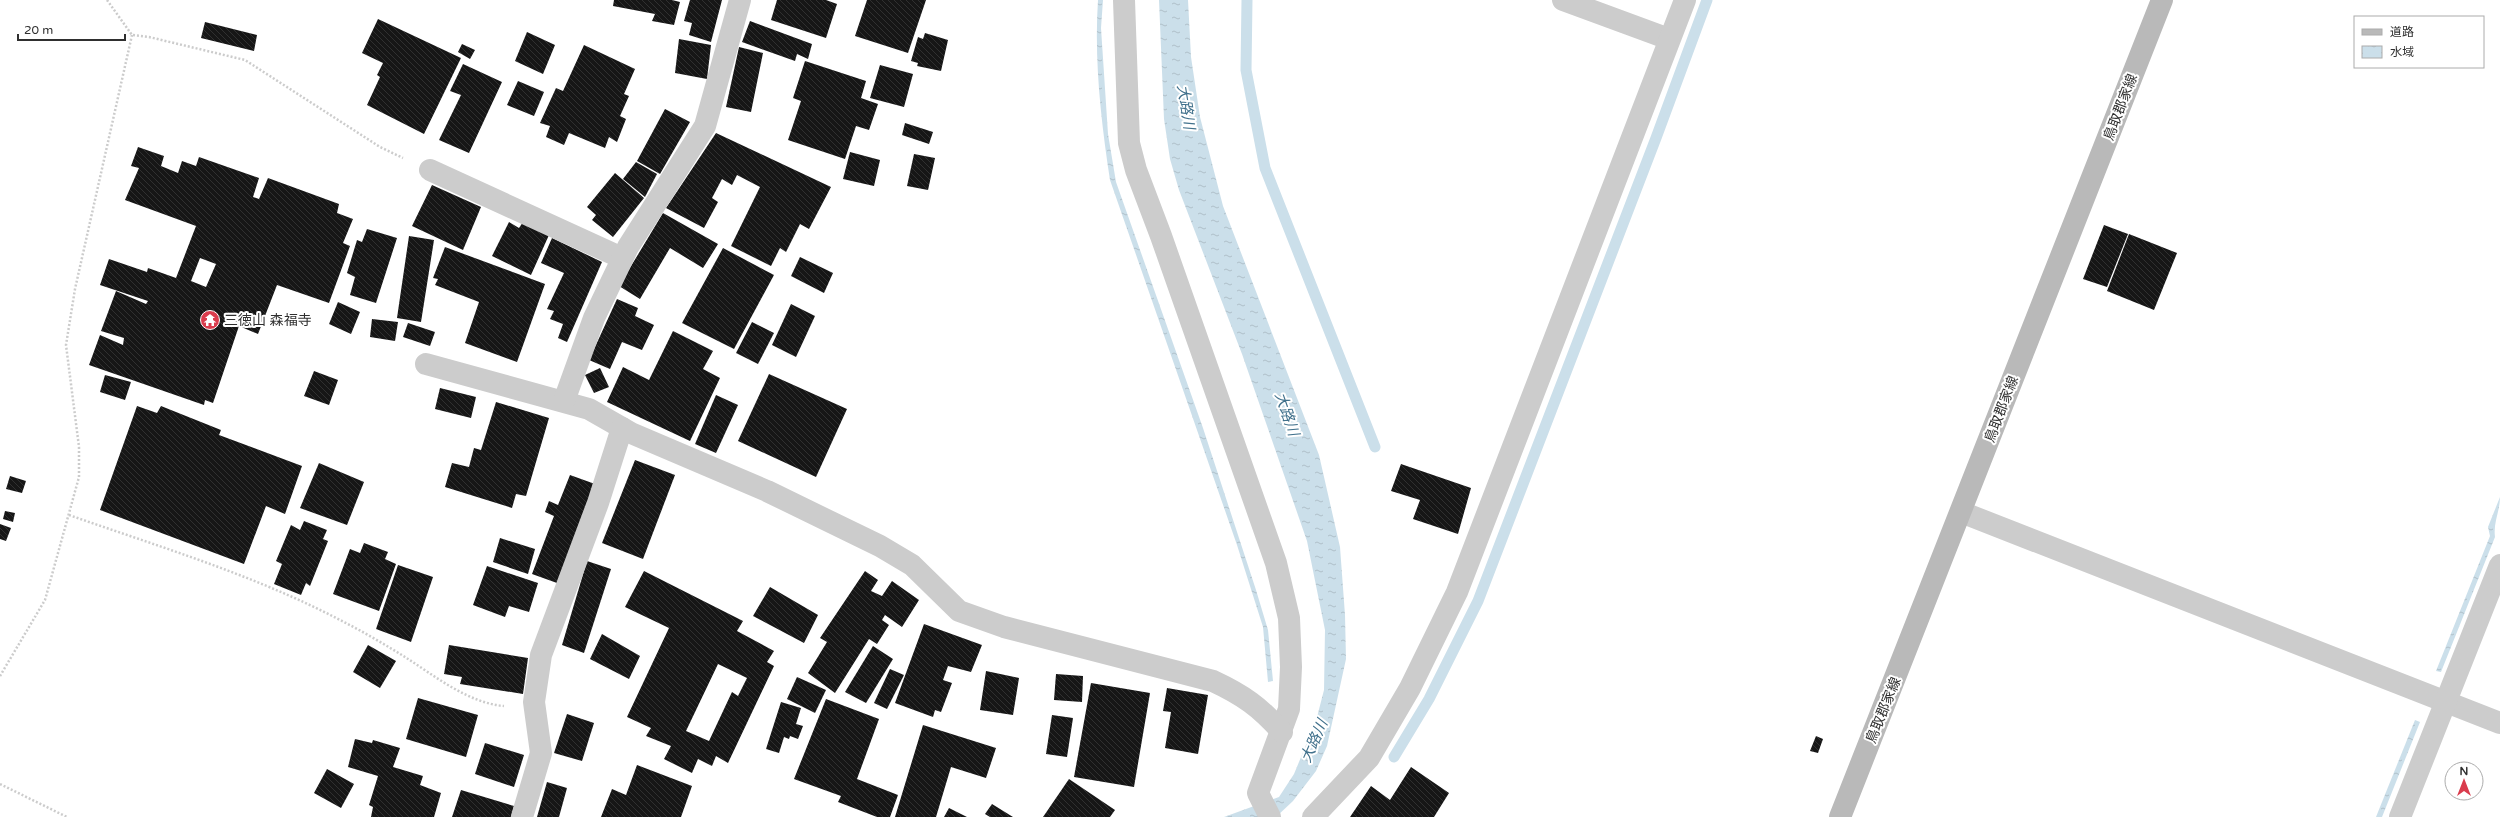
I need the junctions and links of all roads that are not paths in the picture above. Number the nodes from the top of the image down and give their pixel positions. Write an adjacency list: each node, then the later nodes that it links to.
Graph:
1 (740, 0): 8 (street)
2 (1124, 0): 16 (street)
3 (1563, 0): 6 (street)
4 (1685, 0): 6 (street)
5 (2162, 0): 12 (main road, 鳥取郡家線)
6 (1669, 40): 19 (street)
7 (430, 170): 8 (street)
8 (622, 258): 10 (street)
9 (426, 364): 10 (street)
10 (564, 401): 11 (street)
11 (622, 428): 16 (street); 17 (street)
12 (1960, 512): 14 (street); 20 (main road, 鳥取郡家線)
13 (2500, 565): 14 (street)
14 (2446, 702): 15 (street); 21 (street)
15 (2500, 723)
16 (1282, 732): 18 (street)
17 (522, 817)
18 (1270, 817)
19 (1313, 817)
20 (1840, 817)
21 (2400, 817)

